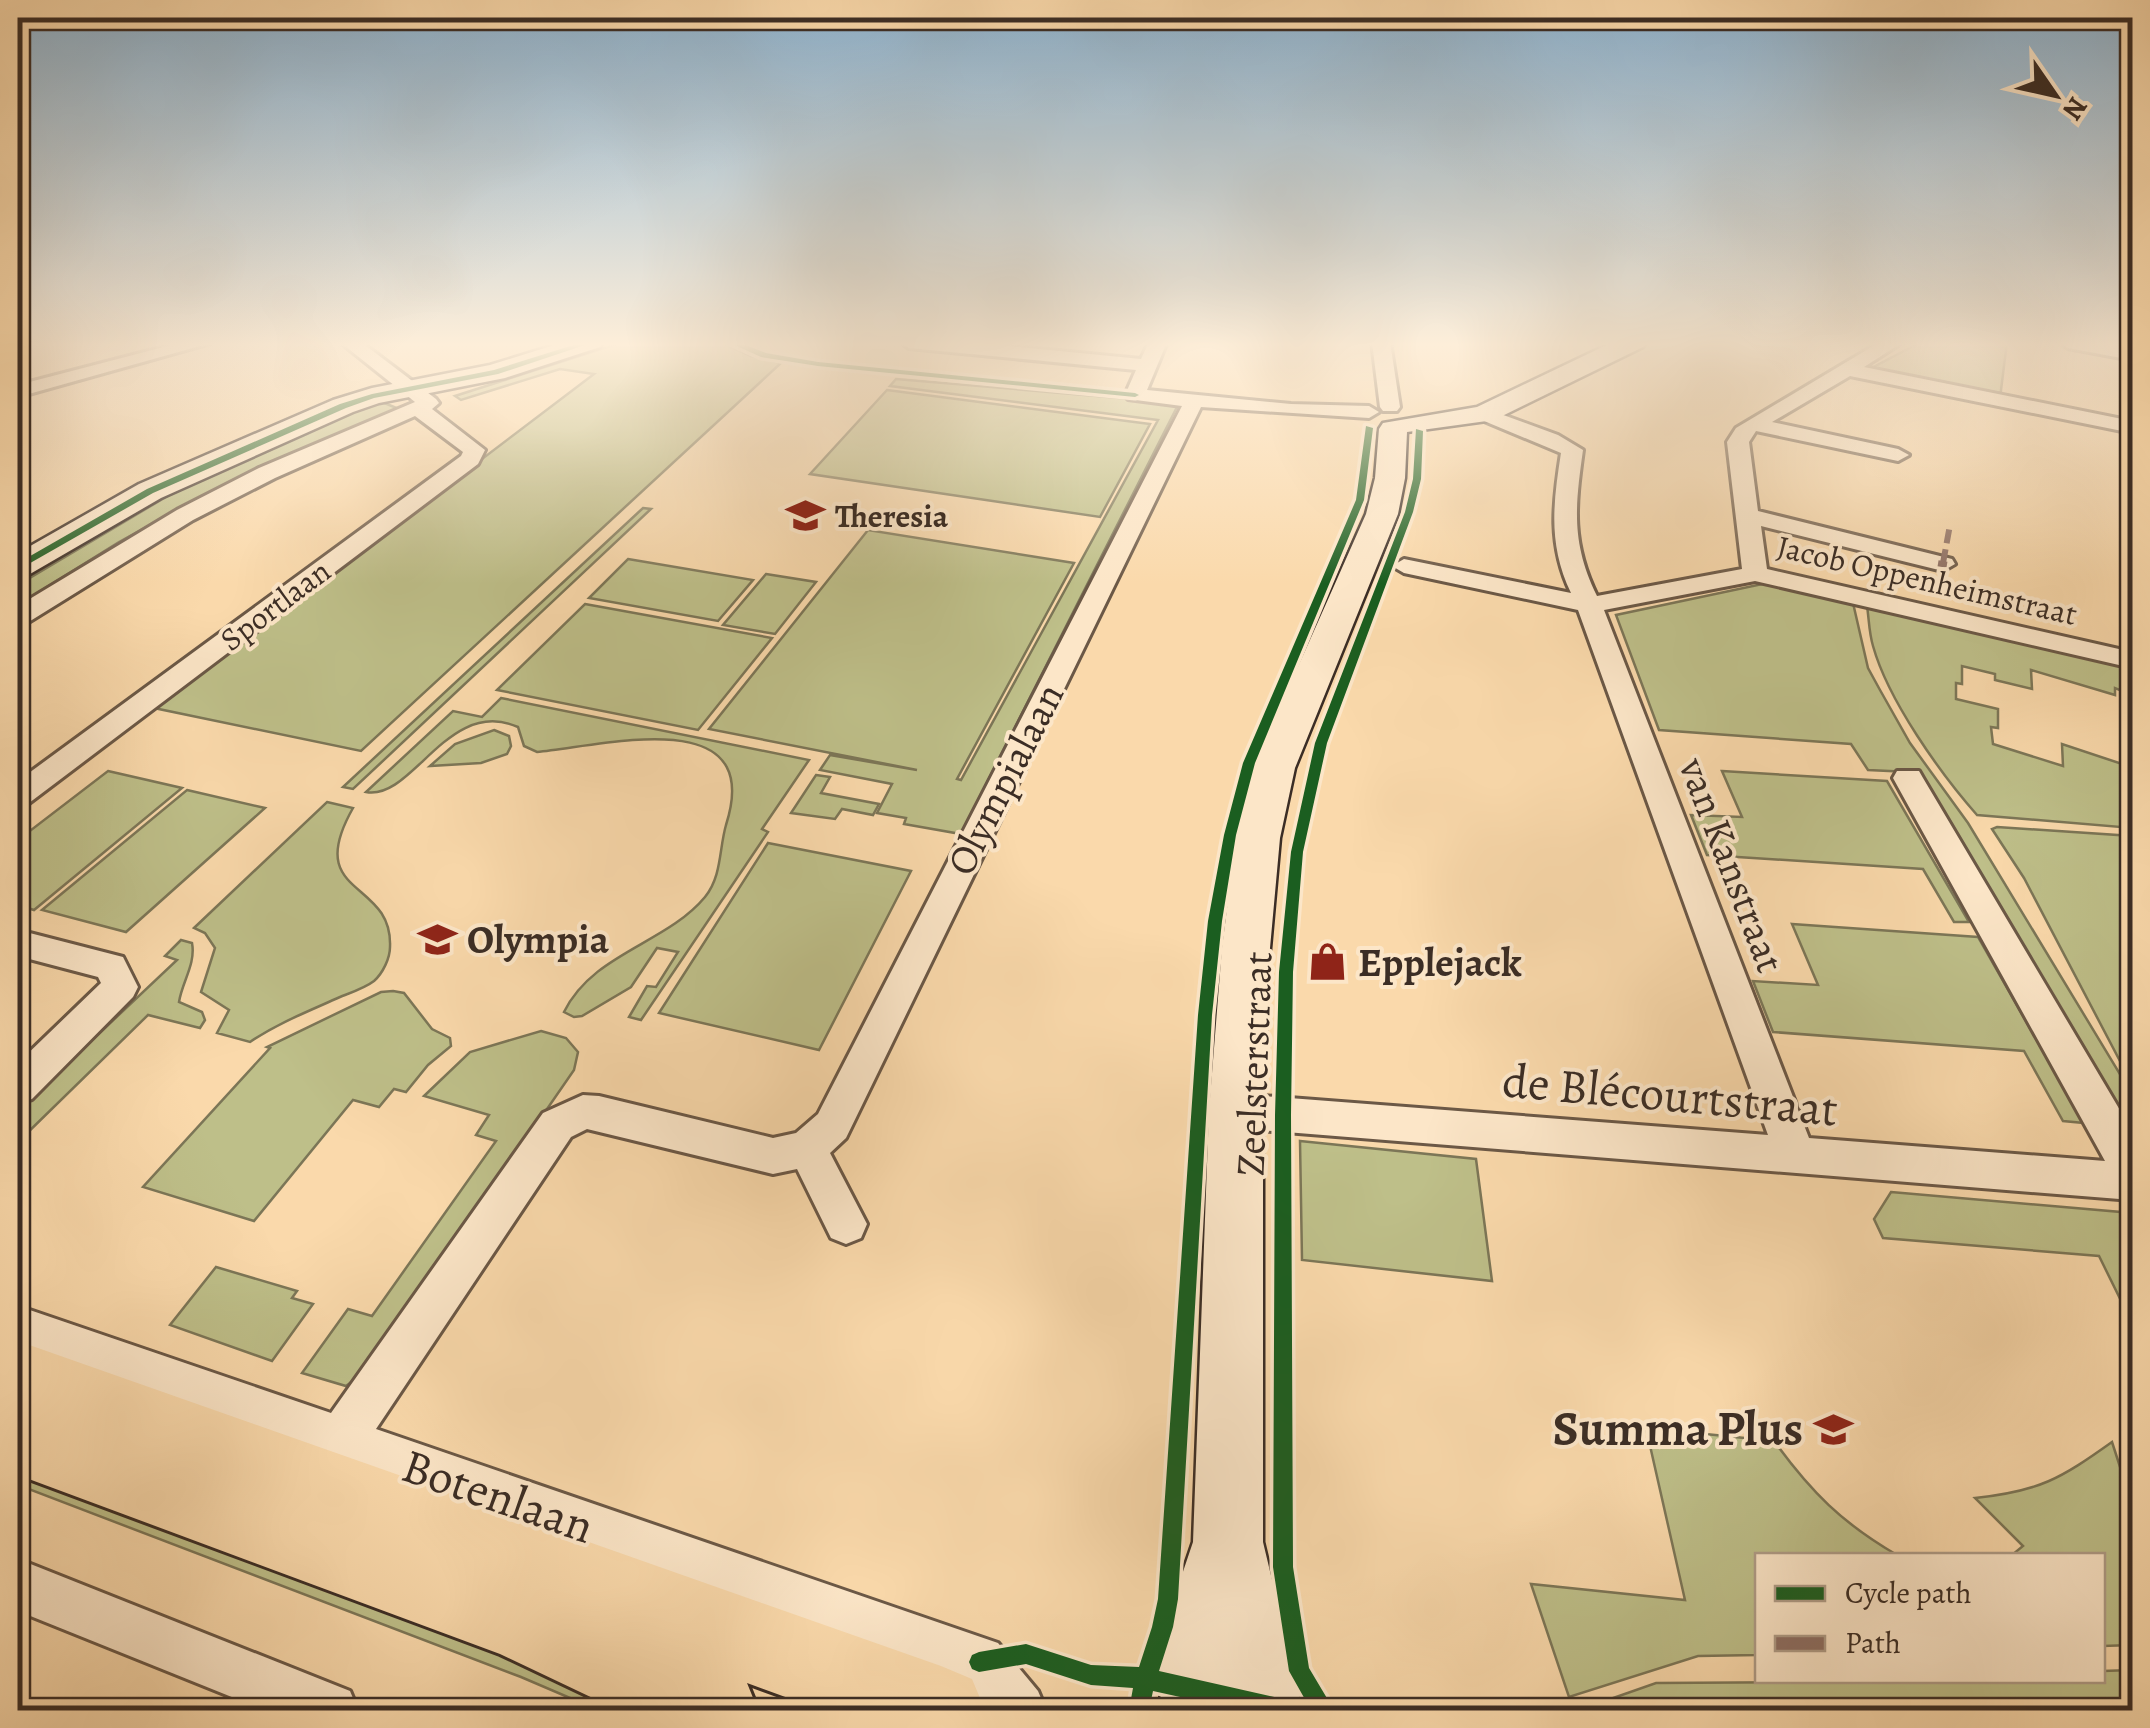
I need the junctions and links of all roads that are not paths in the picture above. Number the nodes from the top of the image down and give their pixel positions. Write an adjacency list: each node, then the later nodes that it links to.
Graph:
1 (303, 423): 11 (street)
2 (374, 423): 15 (street)
3 (444, 423): 18 (street, Sportlaan)
4 (1184, 423): 22 (street, Olympialaan)
5 (1391, 423): 21 (street, Zeelsterstraat)
6 (1505, 423): 13 (street)
7 (1754, 424): 8 (street); 9 (street)
8 (1898, 456)
9 (1746, 515): 12 (street); 14 (street)
10 (1404, 566): 13 (street, Jacob Oppenheimstraat)
11 (18, 567)
12 (1755, 574): 13 (street, Jacob Oppenheimstraat); 14 (street, Jacob Oppenheimstraat)
13 (1588, 605): 23 (street, van Kanstraat)
14 (1933, 614): 16 (street, Jacob Oppenheimstraat)
15 (18, 618)
16 (2132, 660)
17 (1908, 778): 24 (street, de Blécourtstraat)
18 (18, 796)
19 (18, 943): 20 (street)
20 (18, 1087)
21 (1236, 1111): 23 (street, de Blécourtstraat); 30 (street, Zeelsterstraat)
22 (807, 1149): 25 (street); 29 (street)
23 (1795, 1156): 24 (street, de Blécourtstraat)
24 (2132, 1179)
25 (846, 1224)
26 (18, 1328): 29 (street, Botenlaan)
27 (18, 1378): 34 (main road, Botenlaan)
28 (18, 1437): 33 (main road)
29 (340, 1441): 35 (street, Botenlaan)
30 (1228, 1542): 36 (street, Zeelsterstraat); 37 (street, Zeelsterstraat)
31 (18, 1585): 32 (street)
32 (331, 1710)
33 (714, 1710)
34 (941, 1710)
35 (1019, 1710)
36 (1198, 1710)
37 (1265, 1710)

